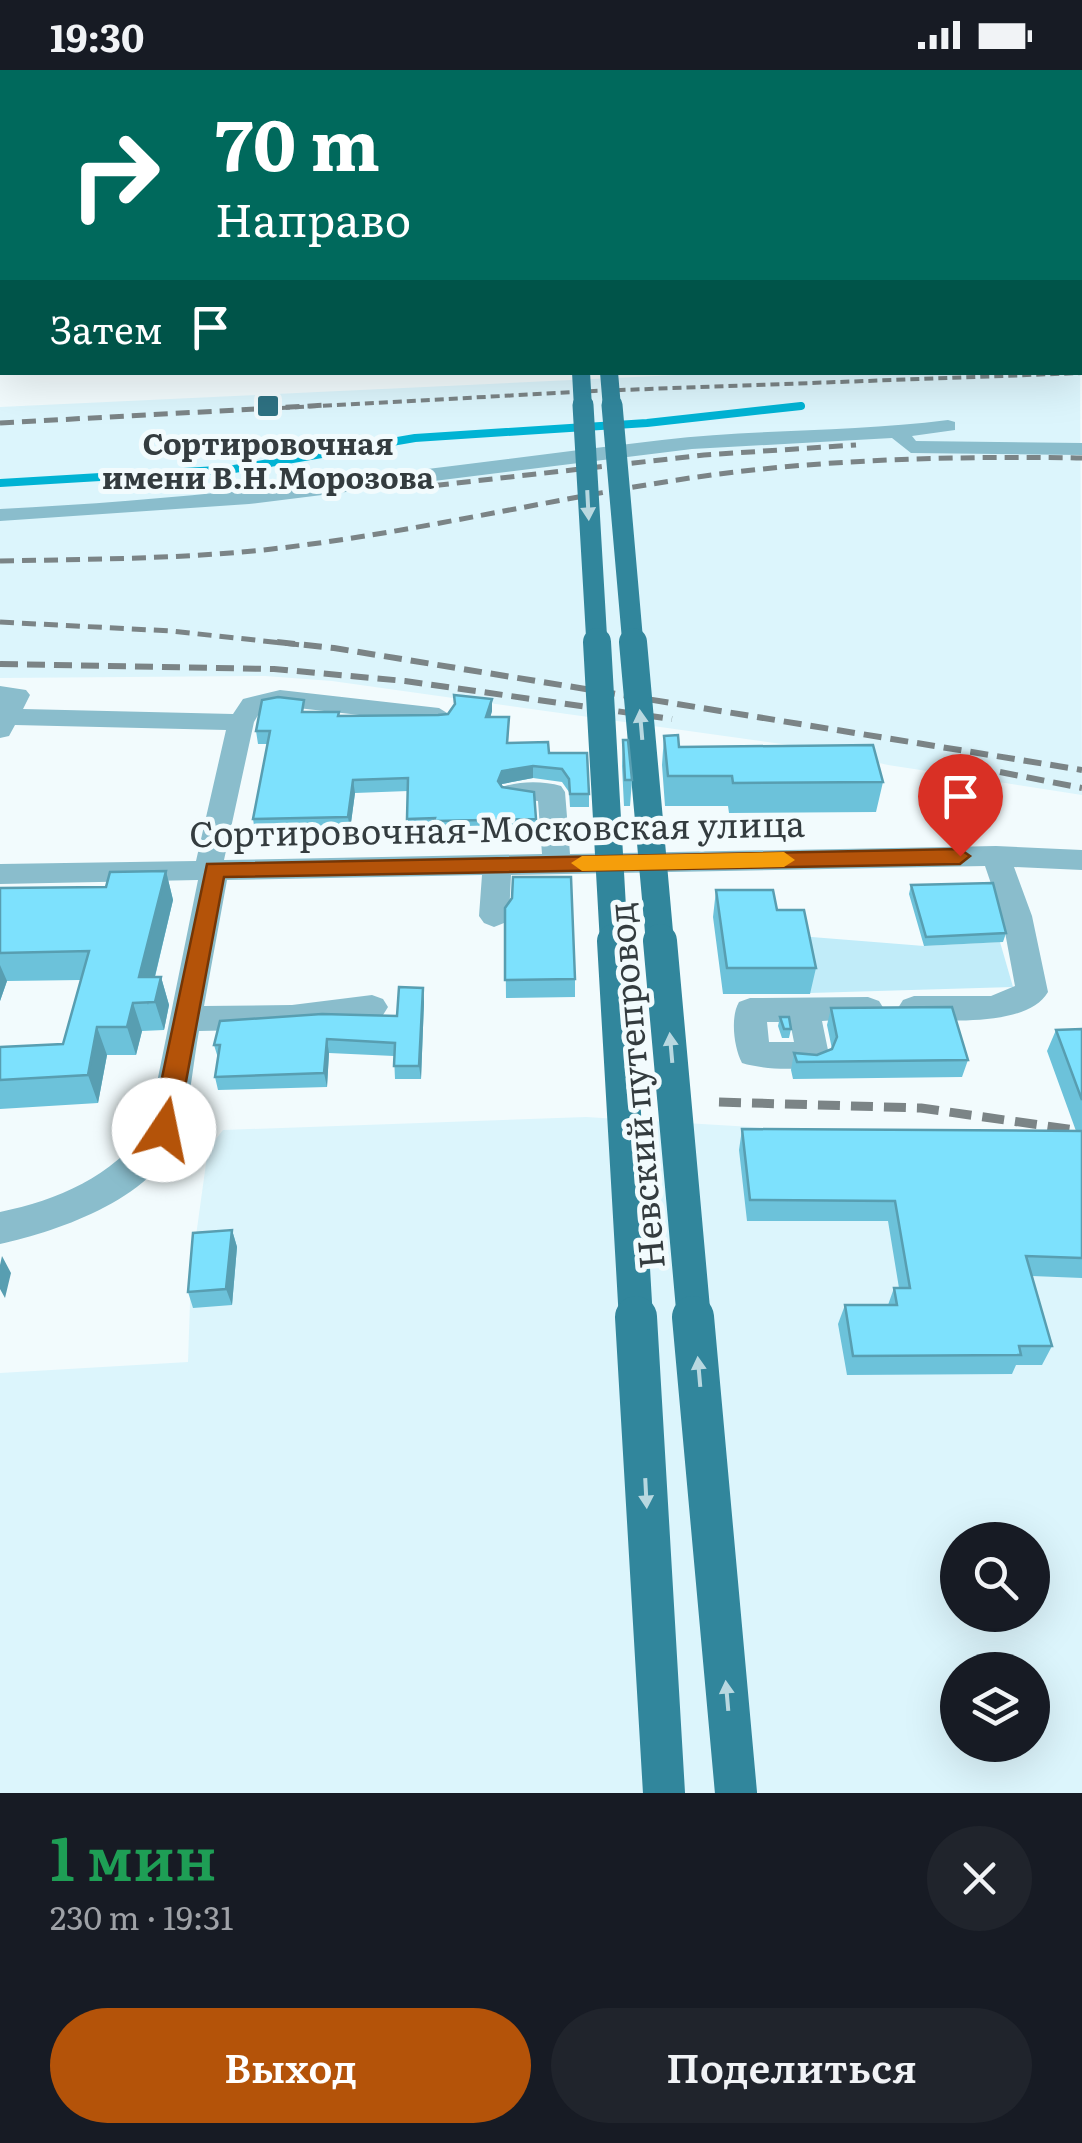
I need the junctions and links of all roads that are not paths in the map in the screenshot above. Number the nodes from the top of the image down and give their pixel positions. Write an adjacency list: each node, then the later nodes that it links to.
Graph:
1 (581, 375): 22 (main road, Невский путепровод, one-way to 22, bridge)
2 (608, 375): 23 (main road, Невский путепровод, one-way to 2, bridge)
3 (948, 426): 4 (street)
4 (897, 432): 5 (street); 6 (street)
5 (1082, 449)
6 (0, 515)
7 (3, 714): 9 (street)
8 (439, 716): 9 (street)
9 (241, 722): 15 (street)
10 (515, 792): 13 (street)
11 (996, 856): 12 (street, Сортировочная-Московская улица); 13 (street, Сортировочная-Московская улица); 19 (street)
12 (1082, 860)
13 (558, 864): 14 (street, Сортировочная-Московская улица)
14 (497, 866): 15 (street, Сортировочная-Московская улица); 17 (street)
15 (214, 870): 16 (street, Сортировочная-Московская улица); 20 (street)
16 (0, 874)
17 (494, 916)
18 (372, 1007): 20 (street)
19 (804, 1010)
20 (184, 1019): 21 (street)
21 (0, 1228)
22 (664, 1793)
23 (736, 1793)

